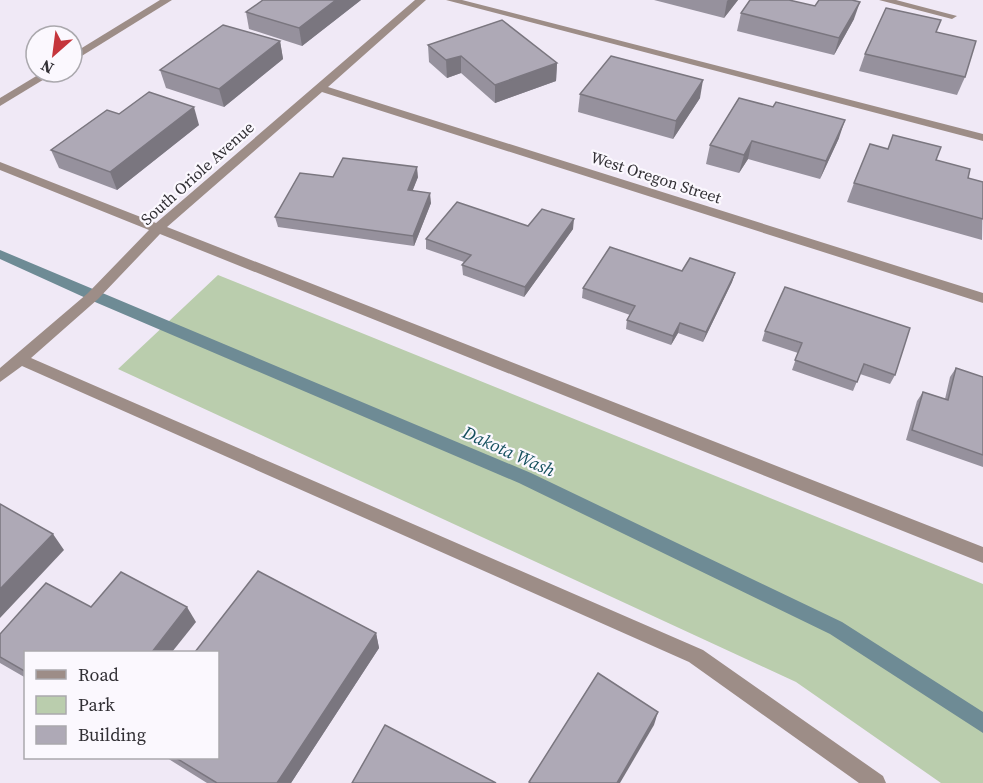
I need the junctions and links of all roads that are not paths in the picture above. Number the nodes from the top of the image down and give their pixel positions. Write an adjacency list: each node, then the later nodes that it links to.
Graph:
1 (167, 0): 6 (street)
2 (421, 0): 8 (street, South Oriole Avenue)
3 (451, 0): 10 (street)
4 (884, 0): 5 (street)
5 (952, 16)
6 (84, 52)
7 (31, 84): 9 (street)
8 (318, 87): 12 (street, South Oriole Avenue); 13 (street, West Oregon Street)
9 (0, 103)
10 (983, 138)
11 (0, 166): 12 (street)
12 (157, 229): 14 (street, South Oriole Avenue); 16 (street)
13 (983, 298)
14 (20, 358): 15 (street, South Oriole Avenue); 17 (street)
15 (0, 376)
16 (983, 555)
17 (876, 783)

